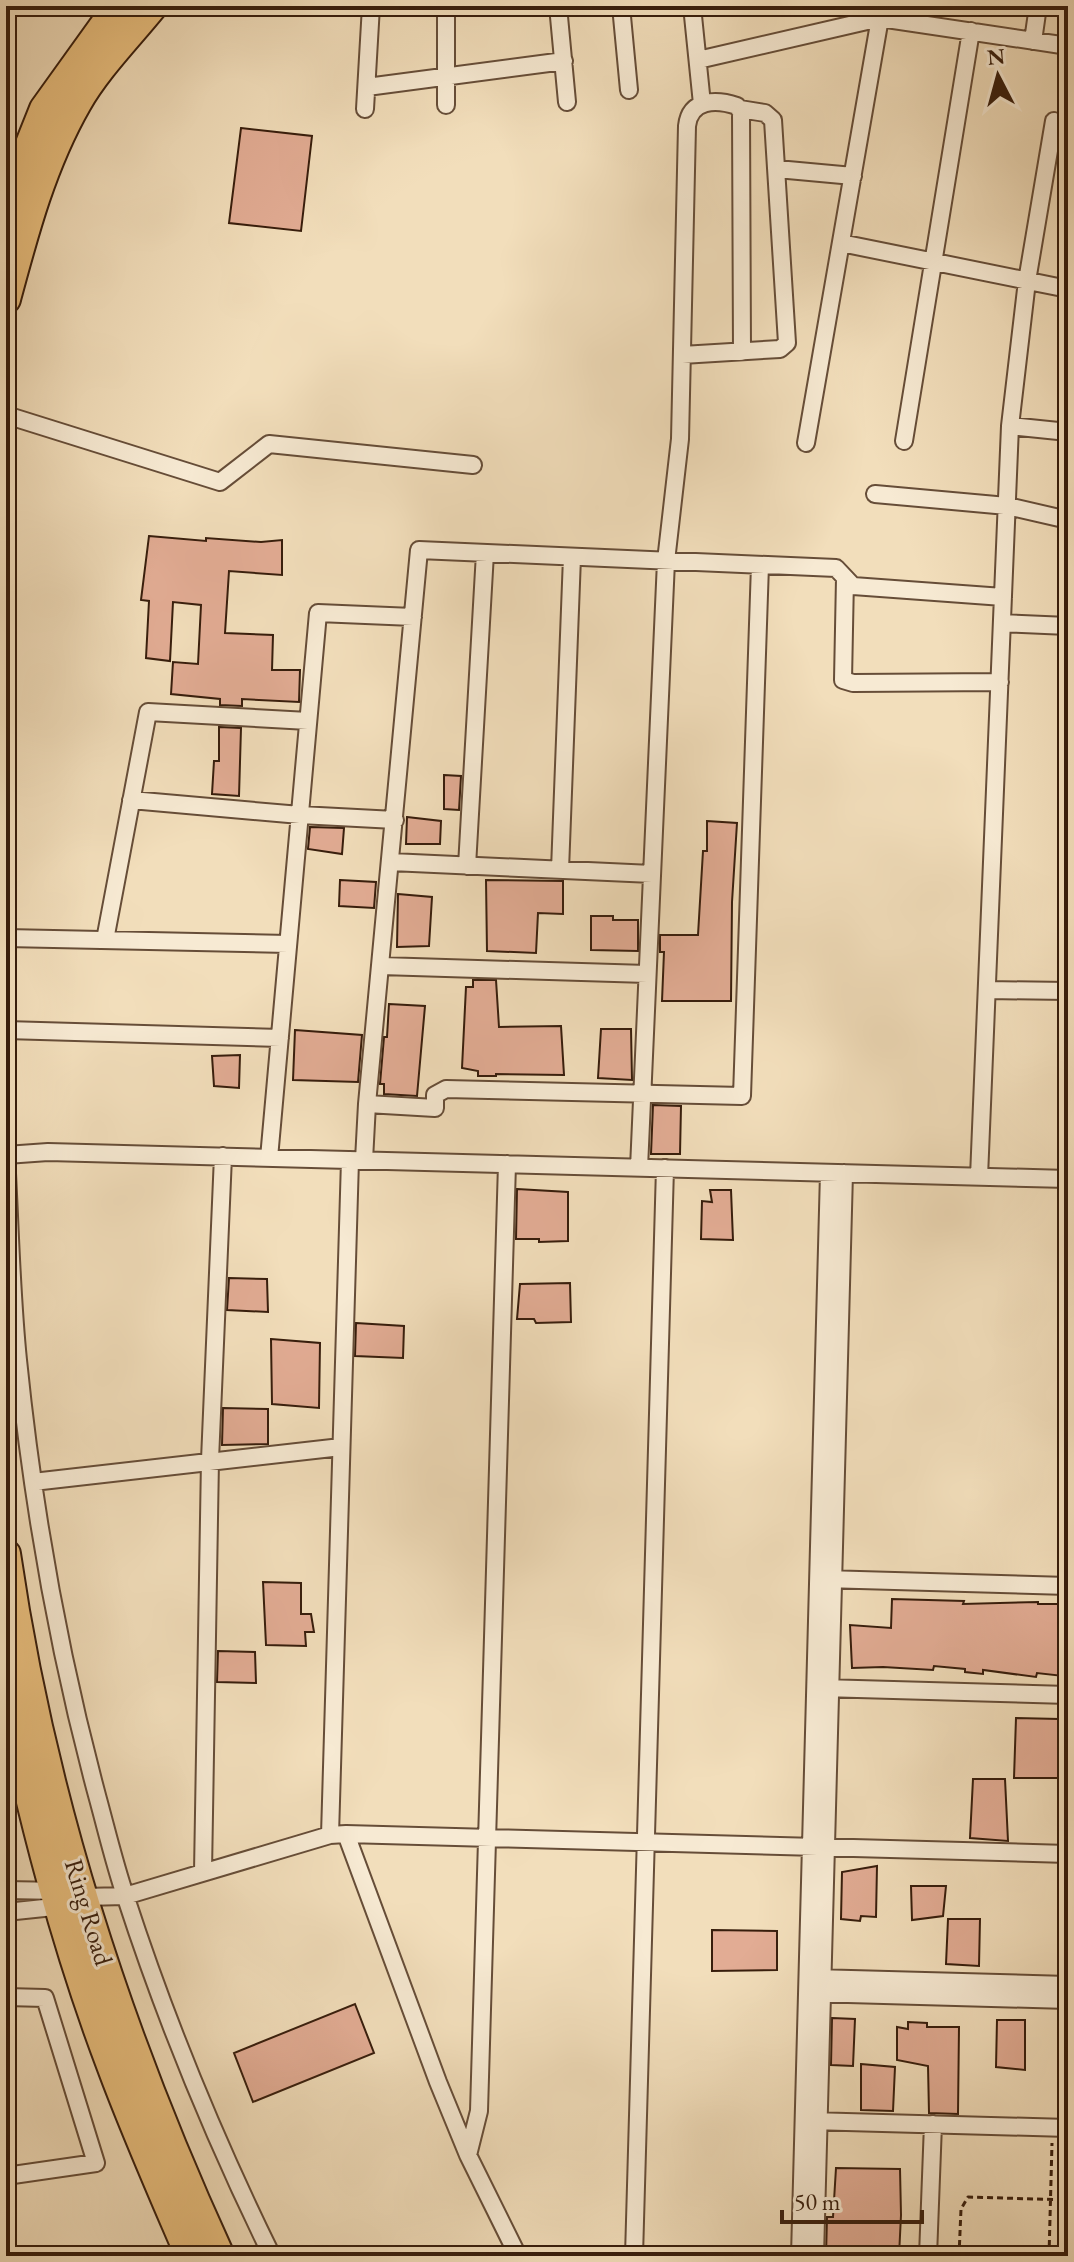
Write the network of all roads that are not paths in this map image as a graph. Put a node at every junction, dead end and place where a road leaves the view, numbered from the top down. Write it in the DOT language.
graph roads {
  1 [pos="118,6"];
  2 [pos="153,6"];
  3 [pos="371,6"];
  4 [pos="409,6"];
  5 [pos="468,6"];
  6 [pos="558,6"];
  7 [pos="621,6"];
  8 [pos="692,6"];
  9 [pos="1038,6"];
  10 [pos="446,7"];
  11 [pos="879,12"];
  12 [pos="971,31"];
  13 [pos="1033,41"];
  14 [pos="1068,46"];
  15 [pos="698,60"];
  16 [pos="564,61"];
  17 [pos="446,78"];
  18 [pos="367,87"];
  19 [pos="629,90"];
  20 [pos="567,102"];
  21 [pos="702,104"];
  22 [pos="446,105"];
  23 [pos="365,109"];
  24 [pos="740,109"];
  25 [pos="1054,121"];
  26 [pos="58,140"];
  27 [pos="777,169"];
  28 [pos="853,176"];
  29 [pos="8,189"];
  30 [pos="841,243"];
  31 [pos="933,261"];
  32 [pos="1027,281"];
  33 [pos="1068,289"];
  34 [pos="6,299"];
  35 [pos="742,352"];
  36 [pos="682,355"];
  37 [pos="6,415"];
  38 [pos="1010,426"];
  39 [pos="1068,432"];
  40 [pos="904,441"];
  41 [pos="806,443"];
  42 [pos="473,465"];
  43 [pos="875,494"];
  44 [pos="1007,506"];
  45 [pos="1068,520"];
  46 [pos="485,553"];
  47 [pos="572,557"];
  48 [pos="666,561"];
  49 [pos="760,565"];
  50 [pos="845,578"];
  51 [pos="1003,597"];
  52 [pos="413,617"];
  53 [pos="1002,623"];
  54 [pos="1068,626"];
  55 [pos="1000,682"];
  56 [pos="308,721"];
  57 [pos="131,800"];
  58 [pos="300,815"];
  59 [pos="395,820"];
  60 [pos="391,862"];
  61 [pos="467,866"];
  62 [pos="560,870"];
  63 [pos="652,874"];
  64 [pos="6,938"];
  65 [pos="105,940"];
  66 [pos="288,944"];
  67 [pos="381,966"];
  68 [pos="647,974"];
  69 [pos="987,990"];
  70 [pos="1068,991"];
  71 [pos="6,1030"];
  72 [pos="280,1038"];
  73 [pos="642,1094"];
  74 [pos="367,1104"];
  75 [pos="6,1155"];
  76 [pos="223,1156"];
  77 [pos="269,1158"];
  78 [pos="357,1160"];
  79 [pos="507,1164"];
  80 [pos="639,1168"];
  81 [pos="665,1168"];
  82 [pos="836,1173"];
  83 [pos="979,1177"];
  84 [pos="1068,1179"];
  85 [pos="341,1447"];
  86 [pos="210,1460"];
  87 [pos="33,1482"];
  88 [pos="6,1554"];
  89 [pos="826,1579"];
  90 [pos="1068,1586"];
  91 [pos="823,1688"];
  92 [pos="6,1692"];
  93 [pos="1068,1695"];
  94 [pos="338,1835"];
  95 [pos="487,1838"];
  96 [pos="646,1843"];
  97 [pos="818,1847"];
  98 [pos="1068,1854"];
  99 [pos="203,1872"];
  100 [pos="6,1890"];
  101 [pos="125,1896"];
  102 [pos="66,1898"];
  103 [pos="6,1912"];
  104 [pos="815,1985"];
  105 [pos="1068,1985"];
  106 [pos="6,1997"];
  107 [pos="1068,2000"];
  108 [pos="811,2121"];
  109 [pos="933,2124"];
  110 [pos="1060,2128"];
  111 [pos="468,2155"];
  112 [pos="6,2176"];
  113 [pos="190,2256"];
  114 [pos="220,2256"];
  115 [pos="272,2256"];
  116 [pos="518,2256"];
  117 [pos="634,2256"];
  118 [pos="800,2256"];
  119 [pos="815,2256"];
  120 [pos="928,2256"];
  1 -- 29 [label="highway"];
  2 -- 26 [label="highway"];
  3 -- 18 [label="street"];
  4 -- 10 [label="street"];
  5 -- 10 [label="street"];
  6 -- 16 [label="street"];
  7 -- 19 [label="street"];
  8 -- 15 [label="street"];
  9 -- 13 [label="street"];
  10 -- 17 [label="street"];
  11 -- 12 [label="street"];
  11 -- 15 [label="street"];
  11 -- 28 [label="street"];
  12 -- 13 [label="street"];
  12 -- 31 [label="street"];
  13 -- 14 [label="street"];
  15 -- 21 [label="street"];
  16 -- 17 [label="street"];
  16 -- 20 [label="street"];
  17 -- 18 [label="street"];
  17 -- 22 [label="street"];
  18 -- 23 [label="street"];
  21 -- 24 [label="street"];
  21 -- 36 [label="street"];
  24 -- 27 [label="street"];
  24 -- 35 [label="street"];
  25 -- 32 [label="street"];
  26 -- 29 [label="highway"];
  26 -- 34 [label="highway"];
  27 -- 28 [label="street"];
  27 -- 35 [label="street"];
  28 -- 30 [label="street"];
  30 -- 31 [label="street"];
  30 -- 41 [label="street"];
  31 -- 32 [label="street"];
  31 -- 40 [label="street"];
  32 -- 33 [label="street"];
  32 -- 38 [label="street"];
  35 -- 36 [label="street"];
  36 -- 48 [label="street"];
  37 -- 42 [label="street"];
  38 -- 39 [label="street"];
  38 -- 44 [label="street"];
  43 -- 44 [label="street"];
  44 -- 45 [label="street"];
  44 -- 51 [label="street"];
  46 -- 47 [label="street"];
  46 -- 52 [label="street"];
  46 -- 61 [label="street"];
  47 -- 48 [label="street"];
  47 -- 62 [label="street"];
  48 -- 49 [label="street"];
  48 -- 63 [label="street"];
  49 -- 50 [label="street"];
  49 -- 73 [label="street"];
  50 -- 51 [label="street"];
  50 -- 55 [label="street"];
  51 -- 53 [label="street"];
  52 -- 56 [label="street"];
  52 -- 59 [label="street"];
  53 -- 54 [label="street"];
  53 -- 55 [label="street"];
  55 -- 69 [label="street"];
  56 -- 57 [label="street"];
  56 -- 58 [label="street"];
  57 -- 58 [label="street"];
  57 -- 65 [label="street"];
  58 -- 59 [label="street"];
  58 -- 66 [label="street"];
  59 -- 60 [label="street"];
  60 -- 61 [label="street"];
  60 -- 67 [label="street"];
  61 -- 62 [label="street"];
  62 -- 63 [label="street"];
  63 -- 68 [label="street"];
  64 -- 65 [label="street"];
  65 -- 66 [label="street"];
  66 -- 72 [label="street"];
  67 -- 68 [label="street"];
  67 -- 74 [label="street"];
  68 -- 73 [label="street"];
  69 -- 70 [label="street"];
  69 -- 83 [label="street"];
  71 -- 72 [label="street"];
  72 -- 77 [label="street"];
  73 -- 74 [label="street"];
  73 -- 80 [label="street"];
  74 -- 78 [label="street"];
  75 -- 76 [label="street"];
  75 -- 87 [label="street"];
  76 -- 77 [label="street"];
  76 -- 86 [label="street"];
  77 -- 78 [label="street"];
  78 -- 79 [label="street"];
  78 -- 85 [label="street"];
  79 -- 80 [label="street"];
  79 -- 95 [label="street"];
  80 -- 81 [label="street"];
  81 -- 82 [label="street"];
  81 -- 96 [label="street"];
  82 -- 83 [label="street"];
  82 -- 89 [label="street"];
  83 -- 84 [label="street"];
  85 -- 86 [label="street"];
  85 -- 94 [label="street"];
  86 -- 87 [label="street"];
  86 -- 99 [label="street"];
  87 -- 101 [label="street"];
  88 -- 102 [label="highway, Ring Road"];
  89 -- 90 [label="street"];
  89 -- 91 [label="street"];
  91 -- 93 [label="street"];
  91 -- 97 [label="street"];
  92 -- 102 [label="highway, Ring Road"];
  94 -- 95 [label="street"];
  94 -- 99 [label="street"];
  94 -- 111 [label="street"];
  95 -- 96 [label="street"];
  95 -- 111 [label="street"];
  96 -- 97 [label="street"];
  96 -- 117 [label="street"];
  97 -- 98 [label="street"];
  97 -- 104 [label="street"];
  99 -- 101 [label="street"];
  100 -- 102 [label="street"];
  101 -- 102 [label="street"];
  101 -- 115 [label="street"];
  102 -- 103 [label="street"];
  102 -- 113 [label="highway, Ring Road"];
  102 -- 114 [label="highway, Ring Road"];
  104 -- 105 [label="street"];
  104 -- 107 [label="street"];
  104 -- 108 [label="street"];
  106 -- 112 [label="street"];
  108 -- 109 [label="street"];
  108 -- 118 [label="street"];
  108 -- 119 [label="street"];
  109 -- 110 [label="street"];
  109 -- 120 [label="street"];
  111 -- 116 [label="street"];
}
